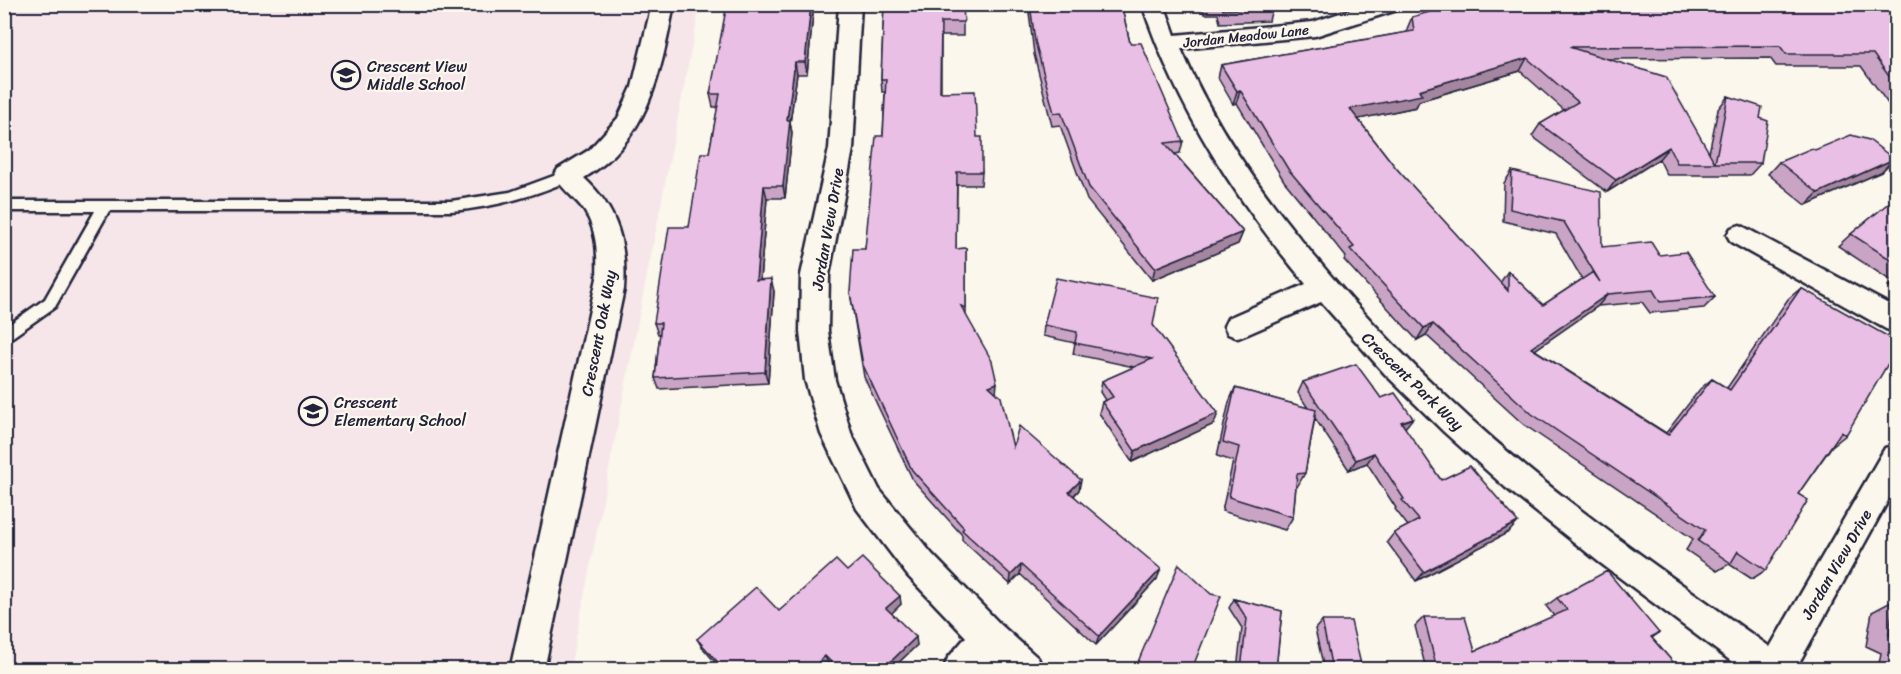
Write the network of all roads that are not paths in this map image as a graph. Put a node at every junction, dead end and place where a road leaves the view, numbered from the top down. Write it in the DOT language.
graph roads {
  1 [pos="663,4"];
  2 [pos="850,4"];
  3 [pos="1153,4"];
  4 [pos="1392,4"];
  5 [pos="1167,43"];
  6 [pos="567,176"];
  7 [pos="4,206"];
  8 [pos="104,207"];
  9 [pos="1740,235"];
  10 [pos="1323,289"];
  11 [pos="1896,321"];
  12 [pos="1238,326"];
  13 [pos="4,338"];
  14 [pos="1896,458"];
  15 [pos="989,638"];
  16 [pos="527,669"];
  17 [pos="960,669"];
  18 [pos="1026,669"];
  19 [pos="1774,669"];
  1 -- 6 [label="street"];
  2 -- 15 [label="street, Jordan View Drive"];
  3 -- 5 [label="street, Crescent Park Way"];
  4 -- 5 [label="street, Jordan Meadow Lane"];
  5 -- 10 [label="street, Crescent Park Way"];
  6 -- 8 [label="lane"];
  6 -- 16 [label="street, Crescent Oak Way"];
  7 -- 8 [label="lane"];
  8 -- 13 [label="lane"];
  9 -- 11 [label="street"];
  10 -- 12 [label="street"];
  10 -- 19 [label="street, Crescent Park Way"];
  14 -- 19 [label="street, Jordan View Drive"];
  15 -- 17 [label="street"];
  15 -- 18 [label="street, Jordan View Drive"];
}
